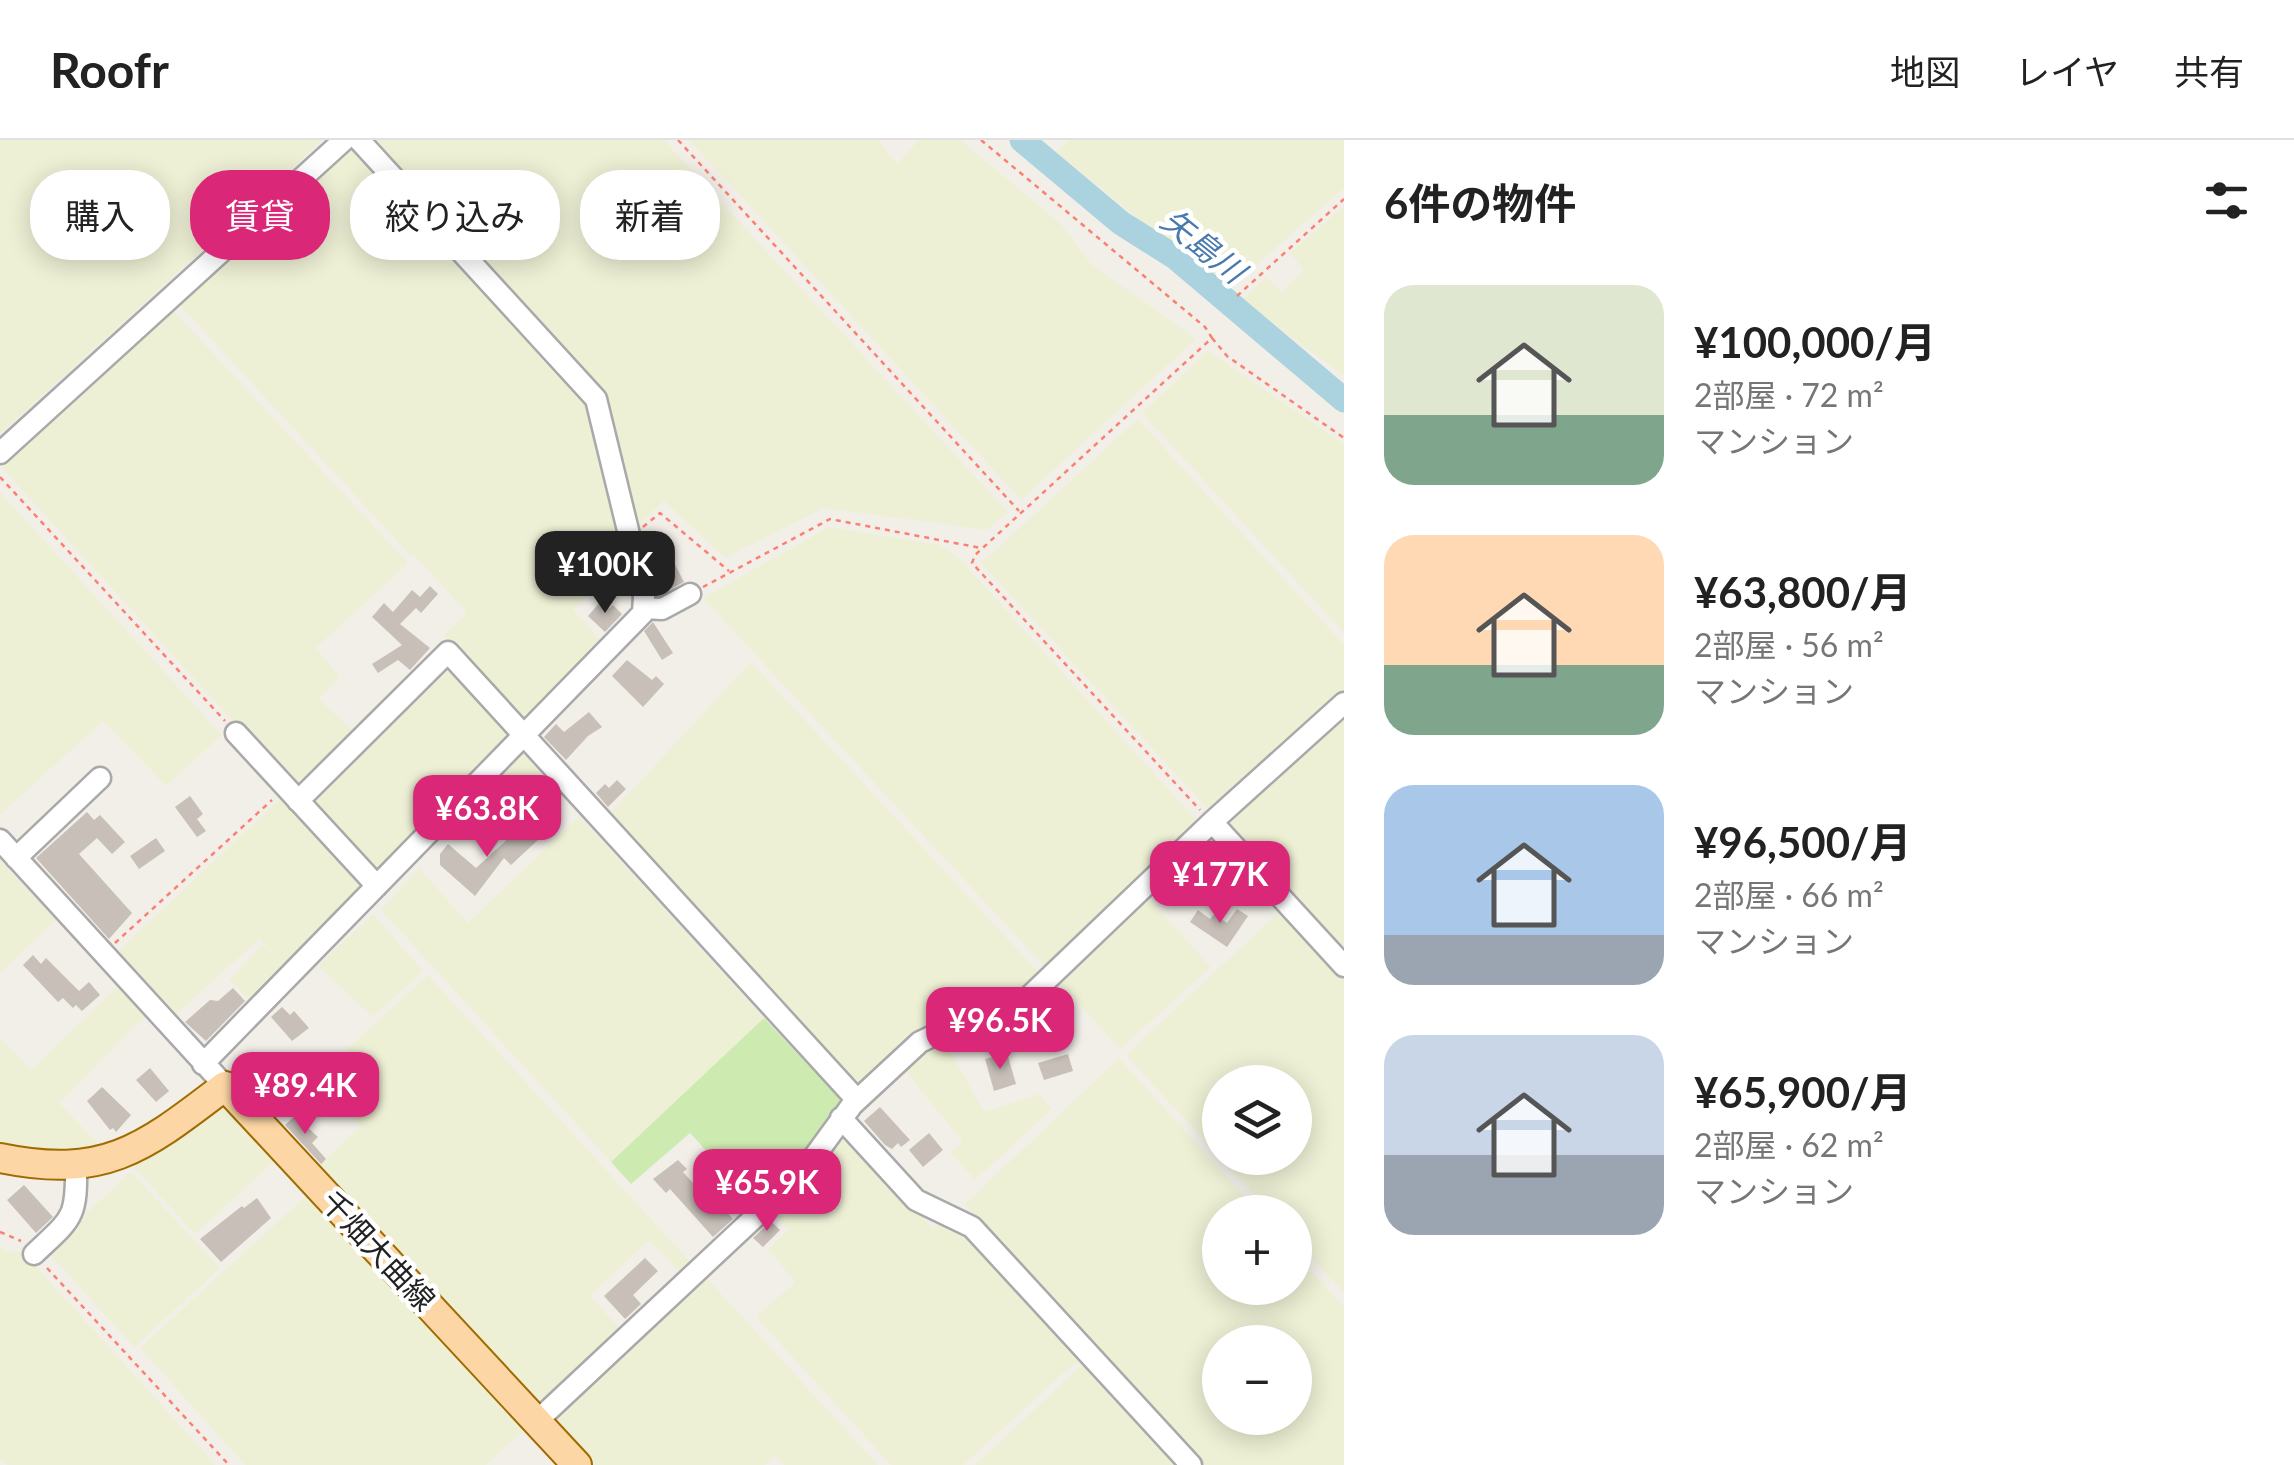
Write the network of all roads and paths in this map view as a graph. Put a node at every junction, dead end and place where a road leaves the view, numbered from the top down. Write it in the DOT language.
graph roads {
  1 [pos="344,140"];
  2 [pos="359,140"];
  3 [pos="678,140"];
  4 [pos="981,140"];
  5 [pos="1344,199"];
  6 [pos="1237,296"];
  7 [pos="1212,338"];
  8 [pos="1344,438"];
  9 [pos="0,454"];
  10 [pos="0,476"];
  11 [pos="1021,513"];
  12 [pos="630,536"];
  13 [pos="982,549"];
  14 [pos="730,573"];
  15 [pos="690,594"];
  16 [pos="644,608"];
  17 [pos="1344,703"];
  18 [pos="236,734"];
  19 [pos="524,736"];
  20 [pos="100,778"];
  21 [pos="292,794"];
  22 [pos="1212,822"];
  23 [pos="0,840"];
  24 [pos="16,858"];
  25 [pos="376,886"];
  26 [pos="103,954"];
  27 [pos="1344,966"];
  28 [pos="203,1064"];
  29 [pos="225,1086"];
  30 [pos="857,1100"];
  31 [pos="842,1118"];
  32 [pos="0,1158"];
  33 [pos="76,1164"];
  34 [pos="0,1232"];
  35 [pos="34,1254"];
  36 [pos="537,1421"];
  37 [pos="229,1465"];
  38 [pos="577,1465"];
  39 [pos="1191,1465"];
  1 -- 9 [label="street"];
  2 -- 12 [label="street"];
  3 -- 11 [label="path"];
  4 -- 7 [label="path"];
  5 -- 6 [label="path"];
  7 -- 8 [label="path"];
  7 -- 11 [label="path"];
  10 -- 18 [label="path"];
  11 -- 13 [label="path"];
  12 -- 14 [label="path"];
  12 -- 16 [label="street"];
  13 -- 14 [label="path"];
  13 -- 22 [label="path"];
  14 -- 15 [label="path"];
  15 -- 16 [label="street"];
  16 -- 19 [label="street"];
  17 -- 22 [label="street"];
  18 -- 21 [label="street"];
  19 -- 21 [label="street"];
  19 -- 25 [label="street"];
  19 -- 30 [label="street"];
  20 -- 24 [label="street"];
  21 -- 25 [label="street"];
  21 -- 26 [label="path"];
  22 -- 27 [label="street"];
  22 -- 30 [label="street"];
  23 -- 24 [label="street"];
  24 -- 26 [label="street"];
  25 -- 28 [label="street"];
  26 -- 28 [label="street"];
  28 -- 29 [label="street"];
  29 -- 33 [label="main road"];
  29 -- 36 [label="main road, 千畑大曲線"];
  30 -- 31 [label="street"];
  31 -- 36 [label="street"];
  31 -- 39 [label="street"];
  32 -- 33 [label="main road"];
  33 -- 35 [label="street"];
  34 -- 35 [label="path"];
  35 -- 37 [label="path"];
  36 -- 38 [label="main road, 千畑大曲線"];
}
